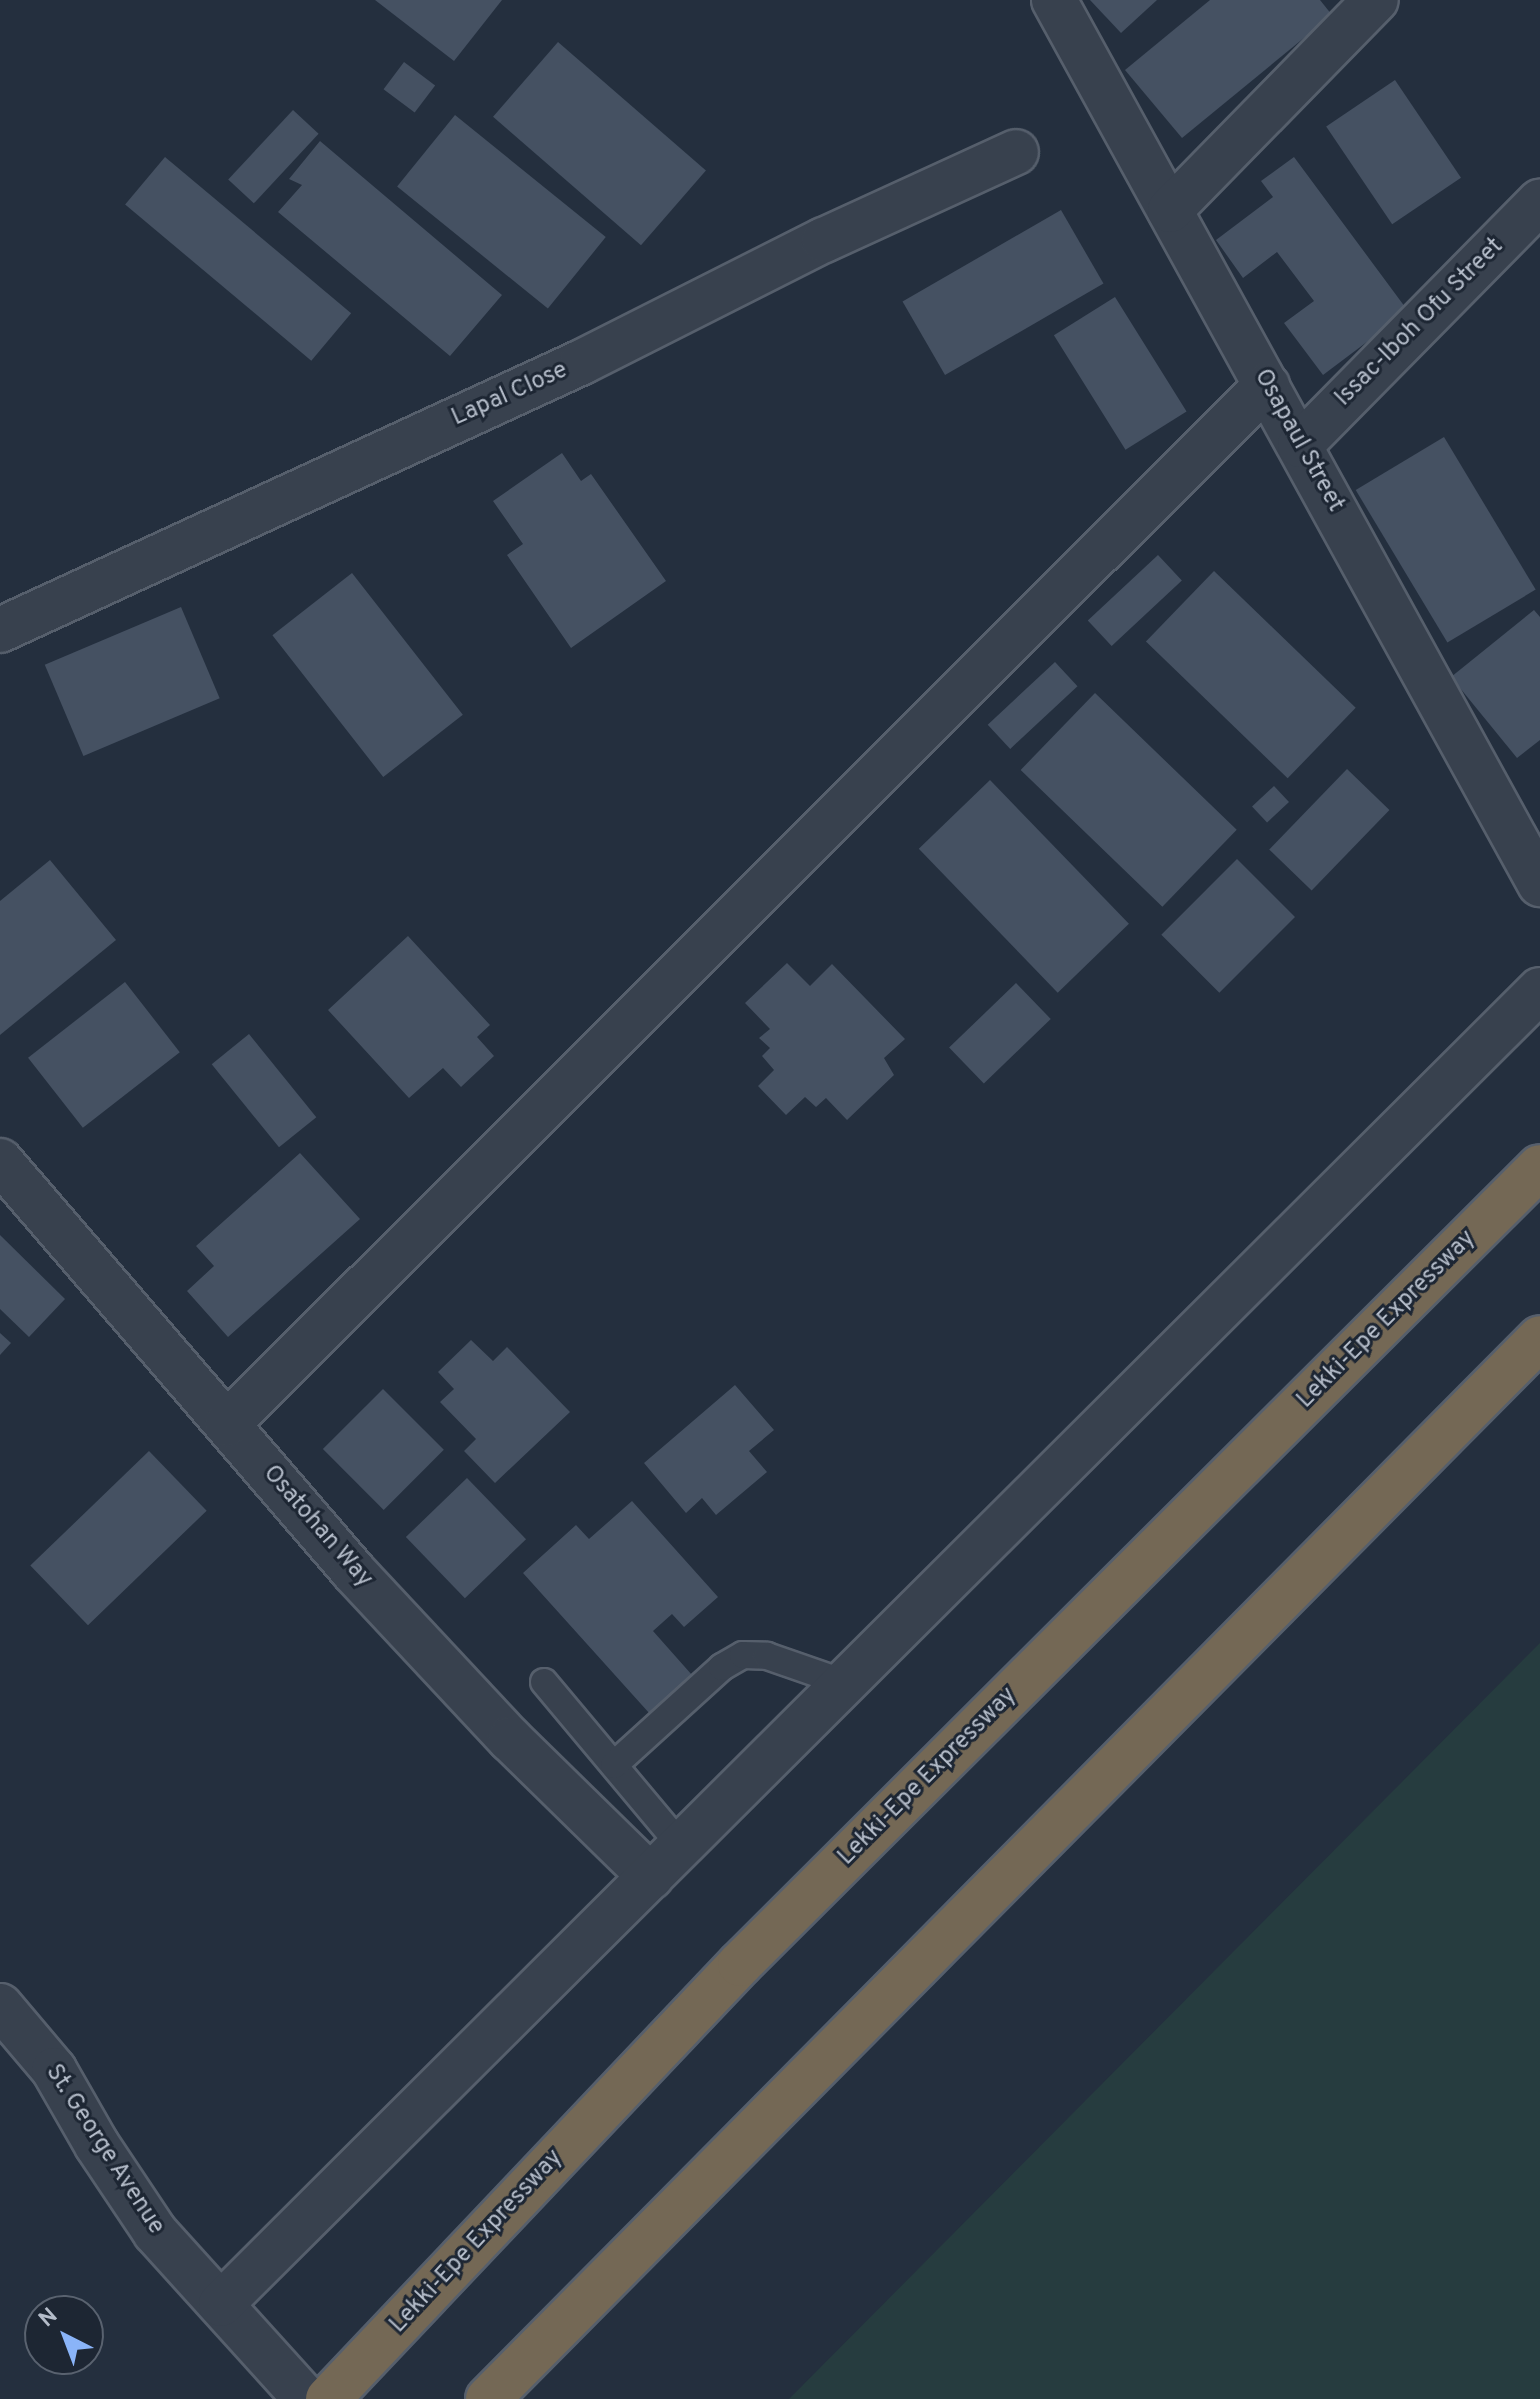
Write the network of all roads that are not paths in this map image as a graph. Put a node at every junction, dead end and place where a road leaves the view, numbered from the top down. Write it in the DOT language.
graph roads {
  1 [pos="1054,0"];
  2 [pos="1376,0"];
  3 [pos="1016,152"];
  4 [pos="1540,202"];
  5 [pos="1170,210"];
  6 [pos="1267,385"];
  7 [pos="1300,445"];
  8 [pos="0,630"];
  9 [pos="1540,884"];
  10 [pos="1540,990"];
  11 [pos="0,1161"];
  12 [pos="1540,1167"];
  13 [pos="1540,1338"];
  14 [pos="227,1424"];
  15 [pos="544,1682"];
  16 [pos="845,1683"];
  17 [pos="614,1765"];
  18 [pos="681,1846"];
  19 [pos="651,1877"];
  20 [pos="0,2006"];
  21 [pos="221,2304"];
  22 [pos="306,2399"];
  23 [pos="328,2399"];
  24 [pos="488,2399"];
  1 -- 5 [label="street, Osapaul Street"];
  2 -- 5 [label="street"];
  3 -- 8 [label="street, Lapal Close"];
  4 -- 7 [label="street, Issac-Iboh Ofu Street"];
  5 -- 6 [label="street, Osapaul Street"];
  6 -- 7 [label="street, Osapaul Street"];
  6 -- 14 [label="street"];
  7 -- 9 [label="street, Osapaul Street"];
  10 -- 16 [label="street"];
  11 -- 14 [label="street, Osatohan Way"];
  12 -- 23 [label="highway, Lekki-Epe Expressway"];
  13 -- 24 [label="highway"];
  14 -- 19 [label="street, Osatohan Way"];
  15 -- 17 [label="lane"];
  16 -- 17 [label="lane"];
  16 -- 18 [label="street"];
  17 -- 18 [label="lane"];
  18 -- 19 [label="street"];
  19 -- 21 [label="street"];
  20 -- 21 [label="street, St. George Avenue"];
  21 -- 22 [label="street, St. George Avenue"];
}
